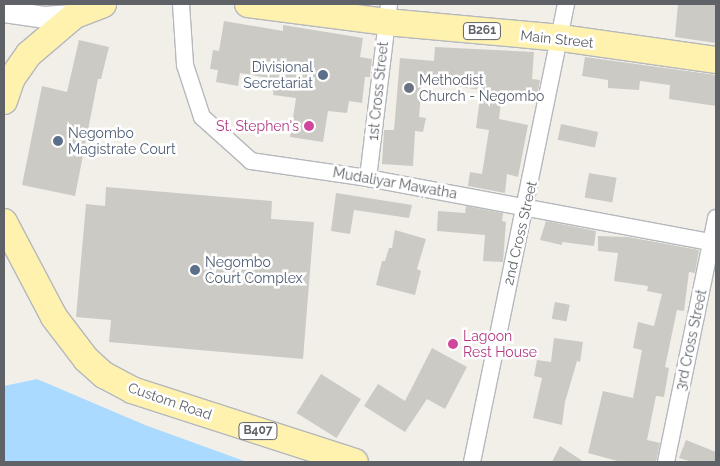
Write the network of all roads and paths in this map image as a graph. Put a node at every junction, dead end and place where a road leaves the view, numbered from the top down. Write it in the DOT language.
graph roads {
  1 [pos="103,4"];
  2 [pos="181,4"];
  3 [pos="248,4"];
  4 [pos="566,4"];
  5 [pos="4,11"];
  6 [pos="387,13"];
  7 [pos="75,15"];
  8 [pos="560,38"];
  9 [pos="716,60"];
  10 [pos="4,100"];
  11 [pos="368,178"];
  12 [pos="527,206"];
  13 [pos="716,218"];
  14 [pos="4,222"];
  15 [pos="714,242"];
  16 [pos="355,462"];
  17 [pos="472,462"];
  18 [pos="666,462"];
  1 -- 7 [label="main road"];
  2 -- 11 [label="street, Mudaliyar Mawatha"];
  3 -- 6 [label="main road, Main Street / B261"];
  4 -- 8 [label="street, 2nd Cross Street"];
  5 -- 7 [label="street"];
  6 -- 8 [label="main road, Main Street / B261"];
  6 -- 11 [label="street, 1st Cross Street"];
  7 -- 10 [label="main road"];
  8 -- 9 [label="main road, Main Street / B261"];
  8 -- 12 [label="street, 2nd Cross Street"];
  11 -- 12 [label="street, Mudaliyar Mawatha"];
  12 -- 15 [label="street, Mudaliyar Mawatha"];
  12 -- 17 [label="street, 2nd Cross Street"];
  13 -- 15 [label="street, 3rd Cross Street"];
  14 -- 16 [label="main road, Custom Road / B407"];
  15 -- 18 [label="street, 3rd Cross Street"];
}
